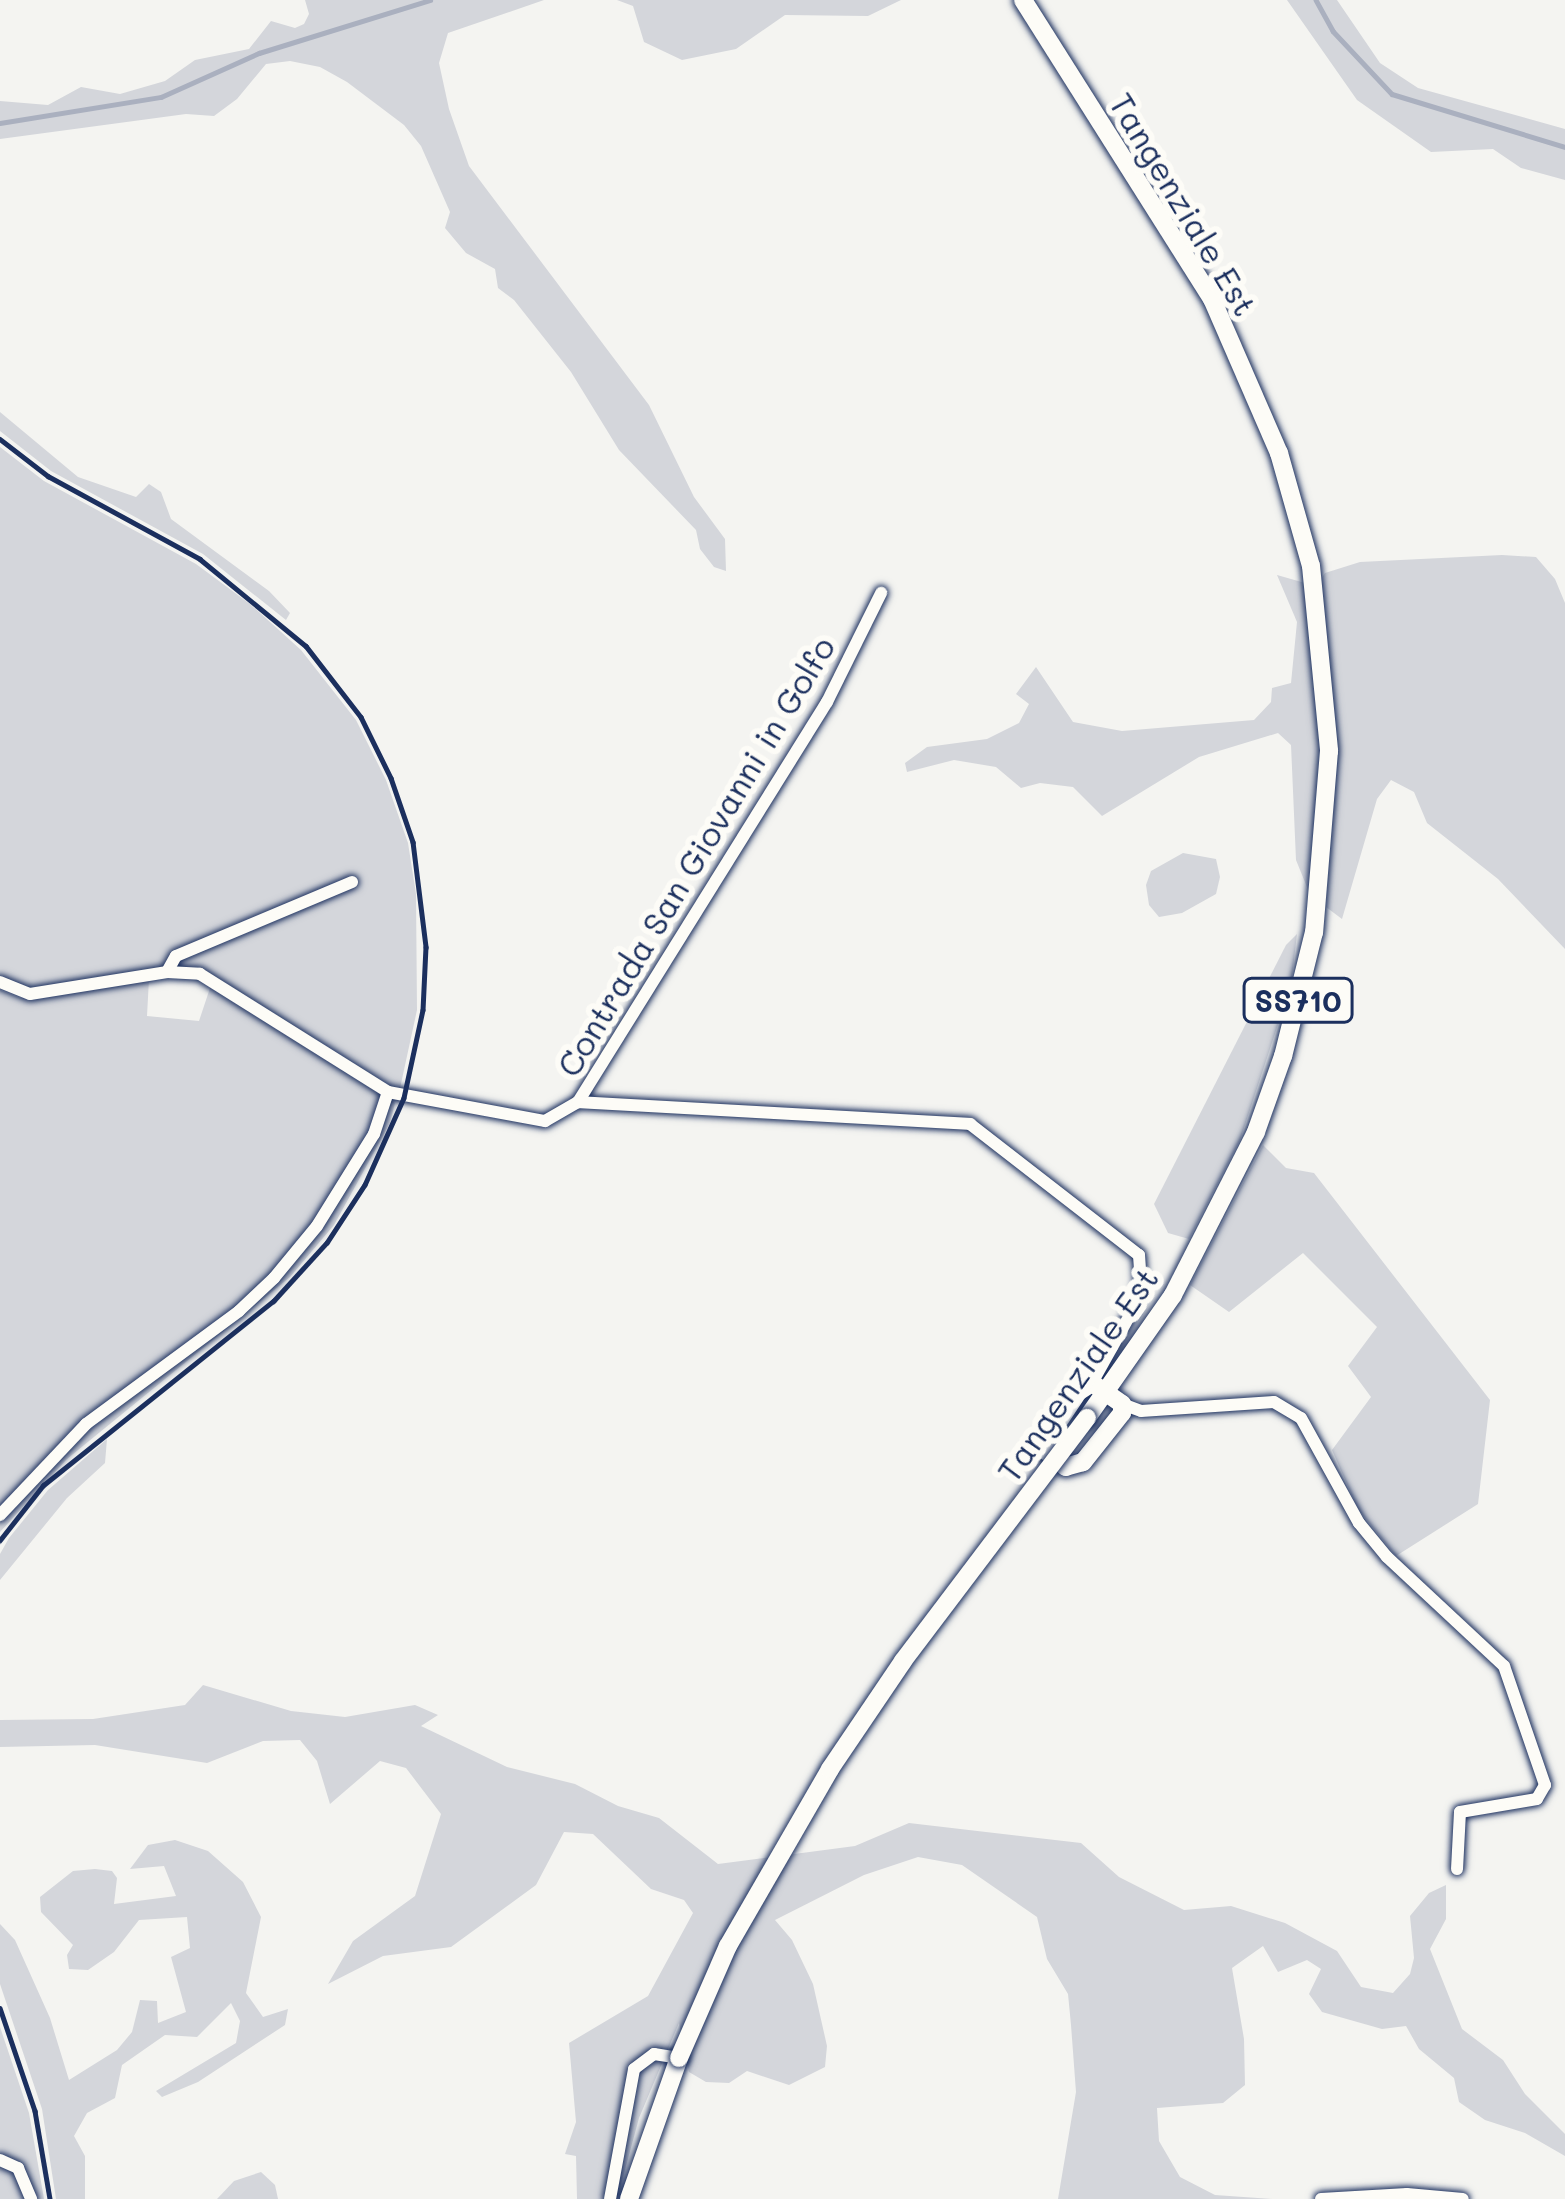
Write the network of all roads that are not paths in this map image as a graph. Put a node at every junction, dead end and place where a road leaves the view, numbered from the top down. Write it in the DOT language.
graph roads {
  1 [pos="1023,0"];
  2 [pos="881,593"];
  3 [pos="352,881"];
  4 [pos="167,972"];
  5 [pos="0,982"];
  6 [pos="388,1092"];
  7 [pos="578,1102"];
  8 [pos="1107,1392"];
  9 [pos="0,1515"];
  10 [pos="1457,1869"];
  11 [pos="679,2058"];
  12 [pos="0,2161"];
  13 [pos="31,2199"];
  14 [pos="610,2199"];
  15 [pos="629,2199"];
  16 [pos="1321,2199"];
  17 [pos="1463,2199"];
  1 -- 8 [label="main road, Tangenziale Est / SS710"];
  2 -- 7 [label="street, Contrada San Giovanni in Golfo"];
  3 -- 4 [label="street"];
  4 -- 5 [label="street, Contrada San Giovanni in Golfo"];
  4 -- 6 [label="street, Contrada San Giovanni in Golfo"];
  6 -- 7 [label="street, Contrada San Giovanni in Golfo"];
  6 -- 9 [label="street"];
  7 -- 8 [label="street"];
  8 -- 10 [label="street"];
  8 -- 11 [label="main road, Tangenziale Est / SS710, bridge"];
  11 -- 14 [label="street"];
  11 -- 15 [label="main road, Tangenziale Est / SS710"];
  12 -- 13 [label="street"];
  16 -- 17 [label="street"];
}
